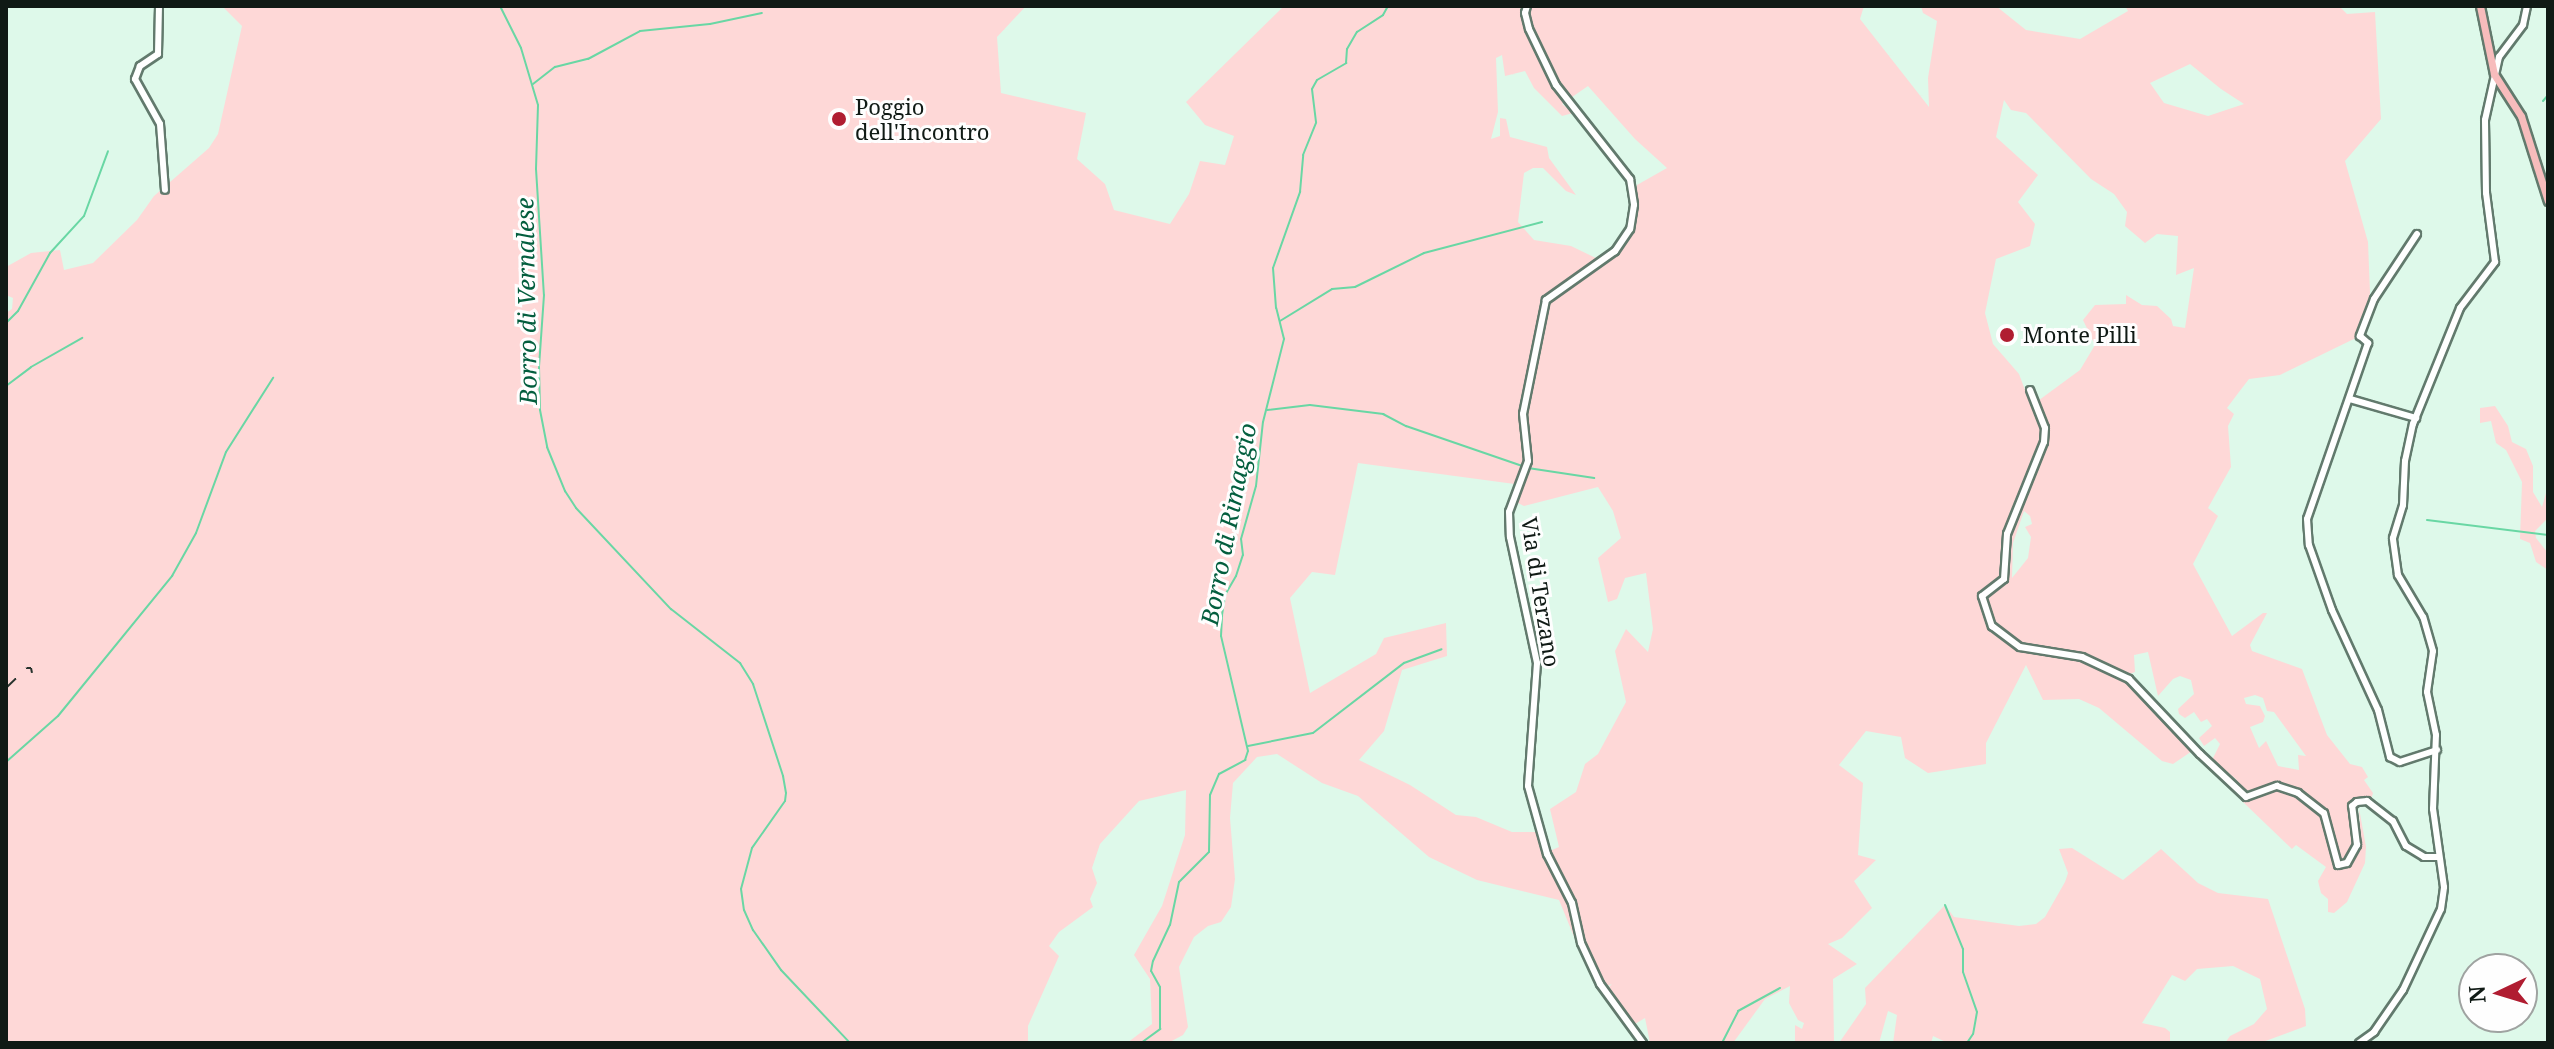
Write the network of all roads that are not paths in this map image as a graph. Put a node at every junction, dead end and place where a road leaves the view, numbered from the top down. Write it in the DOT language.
graph roads {
  1 [pos="159,6"];
  2 [pos="1527,6"];
  3 [pos="2480,6"];
  4 [pos="2527,6"];
  5 [pos="2494,74"];
  6 [pos="165,190"];
  7 [pos="2548,201"];
  8 [pos="2417,234"];
  9 [pos="2030,390"];
  10 [pos="2350,399"];
  11 [pos="2416,418"];
  12 [pos="2437,750"];
  13 [pos="2439,857"];
  14 [pos="1643,1043"];
  15 [pos="2359,1043"];
  1 -- 6 [label="street"];
  2 -- 14 [label="street, Via di Terzano"];
  3 -- 5 [label="main road"];
  4 -- 5 [label="street"];
  5 -- 7 [label="main road"];
  5 -- 11 [label="street"];
  8 -- 10 [label="street"];
  9 -- 13 [label="street"];
  10 -- 11 [label="street"];
  10 -- 12 [label="street"];
  11 -- 12 [label="street"];
  12 -- 13 [label="street"];
  13 -- 15 [label="street"];
}
